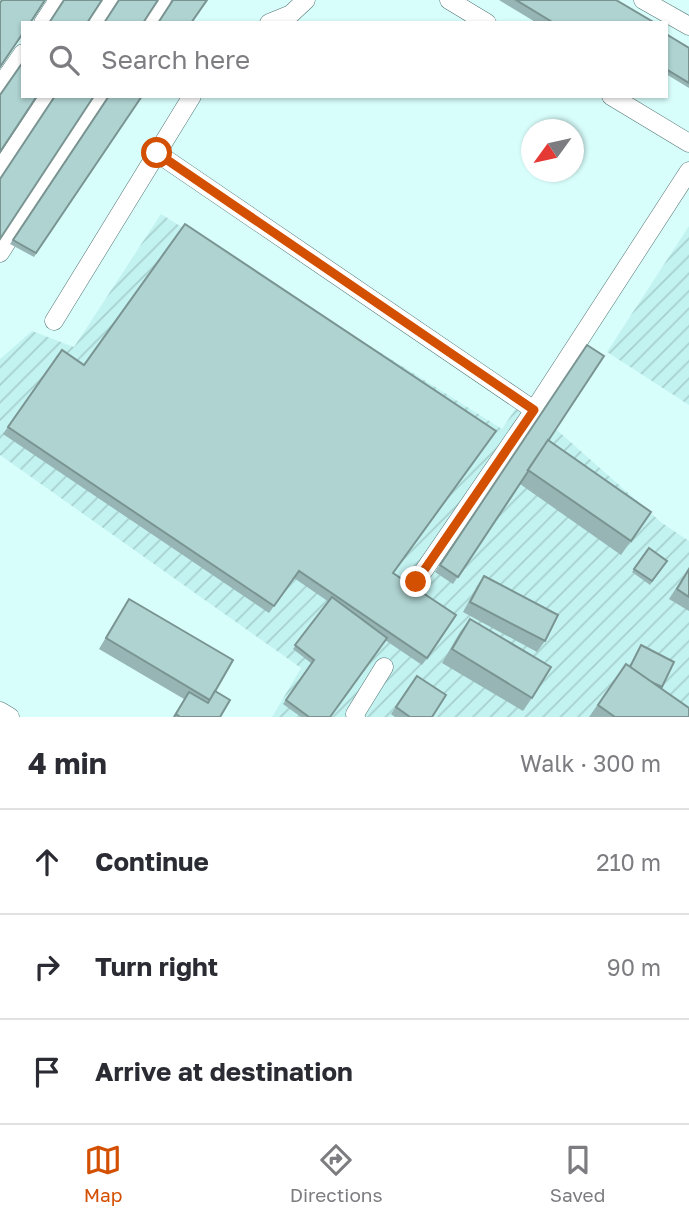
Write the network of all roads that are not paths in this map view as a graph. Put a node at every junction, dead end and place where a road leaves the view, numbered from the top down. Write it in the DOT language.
graph roads {
  1 [pos="58,0"];
  2 [pos="113,0"];
  3 [pos="162,0"];
  4 [pos="306,0"];
  5 [pos="449,0"];
  6 [pos="643,0"];
  7 [pos="44,21"];
  8 [pos="99,21"];
  9 [pos="149,21"];
  10 [pos="273,21"];
  11 [pos="484,21"];
  12 [pos="689,26"];
  13 [pos="21,55"];
  14 [pos="0,86"];
  15 [pos="48,98"];
  16 [pos="99,98"];
  17 [pos="191,98"];
  18 [pos="614,98"];
  19 [pos="689,143"];
  20 [pos="157,153"];
  21 [pos="0,170"];
  22 [pos="689,170"];
  23 [pos="0,253"];
  24 [pos="54,321"];
  25 [pos="534,410"];
  26 [pos="416,582"];
  27 [pos="384,667"];
  28 [pos="0,711"];
  29 [pos="10,717"];
  30 [pos="356,717"];
  1 -- 7 [label="street"];
  2 -- 8 [label="street"];
  3 -- 9 [label="street"];
  4 -- 10 [label="street"];
  5 -- 11 [label="street"];
  6 -- 12 [label="street"];
  13 -- 14 [label="street"];
  15 -- 21 [label="street"];
  16 -- 23 [label="street"];
  17 -- 20 [label="street"];
  18 -- 19 [label="street"];
  20 -- 24 [label="street"];
  20 -- 25 [label="street"];
  22 -- 25 [label="street"];
  25 -- 26 [label="street"];
  27 -- 30 [label="street"];
  28 -- 29 [label="street"];
}
